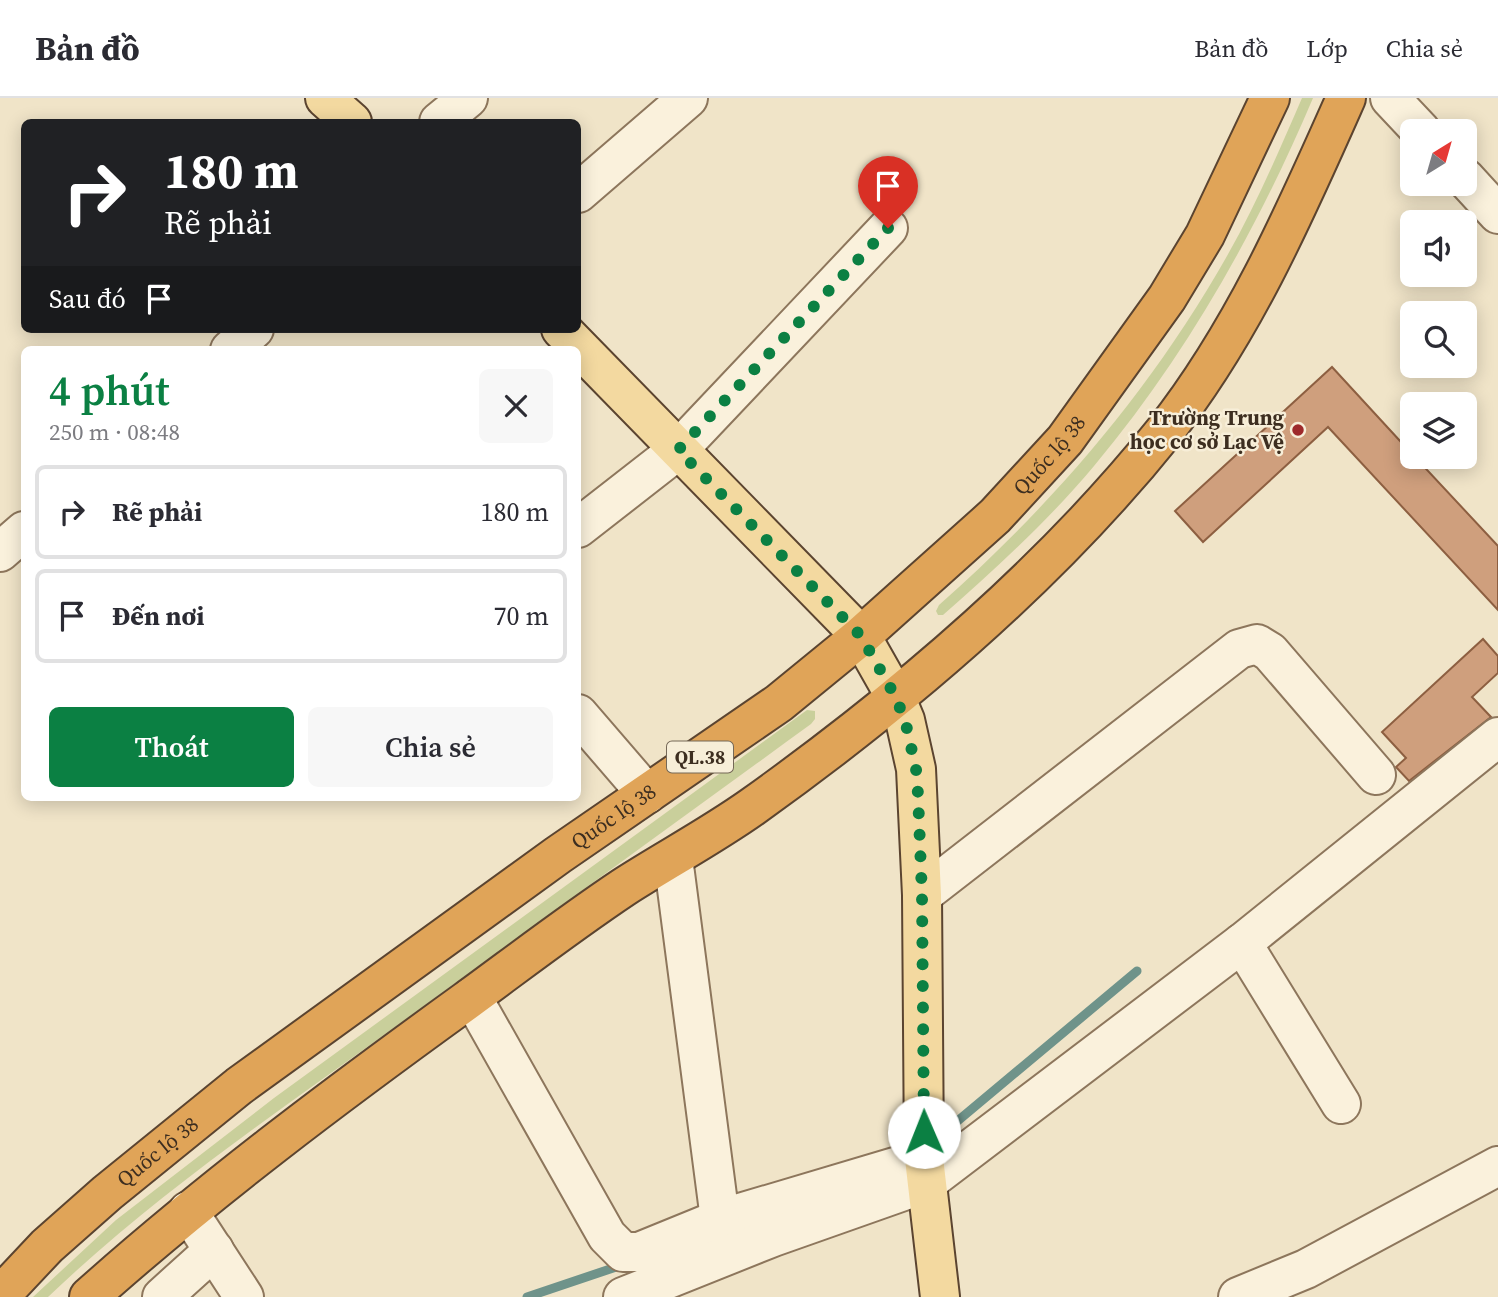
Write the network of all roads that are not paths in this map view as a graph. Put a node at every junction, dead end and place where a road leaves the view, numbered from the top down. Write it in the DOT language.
graph roads {
  1 [pos="325,98"];
  2 [pos="468,98"];
  3 [pos="688,98"];
  4 [pos="1270,98"];
  5 [pos="1346,98"];
  6 [pos="1390,98"];
  7 [pos="349,119"];
  8 [pos="443,119"];
  9 [pos="1410,119"];
  10 [pos="581,190"];
  11 [pos="1477,191"];
  12 [pos="1498,214"];
  13 [pos="888,228"];
  14 [pos="249,333"];
  15 [pos="565,333"];
  16 [pos="235,346"];
  17 [pos="577,346"];
  18 [pos="581,350"];
  19 [pos="678,450"];
  20 [pos="581,526"];
  21 [pos="21,534"];
  22 [pos="0,552"];
  23 [pos="861,636"];
  24 [pos="895,696"];
  25 [pos="581,717"];
  26 [pos="1498,737"];
  27 [pos="1376,775"];
  28 [pos="647,794"];
  29 [pos="673,858"];
  30 [pos="922,895"];
  31 [pos="1242,943"];
  32 [pos="472,997"];
  33 [pos="1341,1104"];
  34 [pos="1498,1166"];
  35 [pos="925,1170"];
  36 [pos="188,1212"];
  37 [pos="720,1219"];
  38 [pos="214,1250"];
  39 [pos="632,1295"];
  40 [pos="0,1296"];
  41 [pos="89,1297"];
  42 [pos="162,1297"];
  43 [pos="244,1297"];
  44 [pos="940,1297"];
  45 [pos="1238,1297"];
  1 -- 7 [label="main road"];
  2 -- 8 [label="street"];
  3 -- 10 [label="street"];
  4 -- 23 [label="highway, Quốc lộ 38 / QL.38"];
  5 -- 24 [label="highway"];
  6 -- 9 [label="street"];
  11 -- 12 [label="street"];
  13 -- 19 [label="street"];
  14 -- 16 [label="street"];
  15 -- 17 [label="main road"];
  18 -- 19 [label="main road"];
  19 -- 20 [label="street"];
  19 -- 23 [label="main road"];
  21 -- 22 [label="street"];
  23 -- 24 [label="main road"];
  23 -- 28 [label="highway, Quốc lộ 38 / QL.38"];
  24 -- 29 [label="highway"];
  24 -- 30 [label="main road"];
  25 -- 28 [label="street"];
  26 -- 31 [label="street"];
  27 -- 30 [label="street"];
  28 -- 40 [label="highway, Quốc lộ 38 / QL.38"];
  29 -- 32 [label="highway"];
  29 -- 37 [label="street"];
  30 -- 35 [label="main road"];
  31 -- 33 [label="street"];
  31 -- 35 [label="street"];
  32 -- 36 [label="highway"];
  32 -- 37 [label="street"];
  34 -- 45 [label="street"];
  35 -- 37 [label="street"];
  35 -- 39 [label="street"];
  35 -- 44 [label="main road"];
  36 -- 38 [label="street"];
  36 -- 41 [label="highway"];
  38 -- 42 [label="street"];
  38 -- 43 [label="street"];
}
